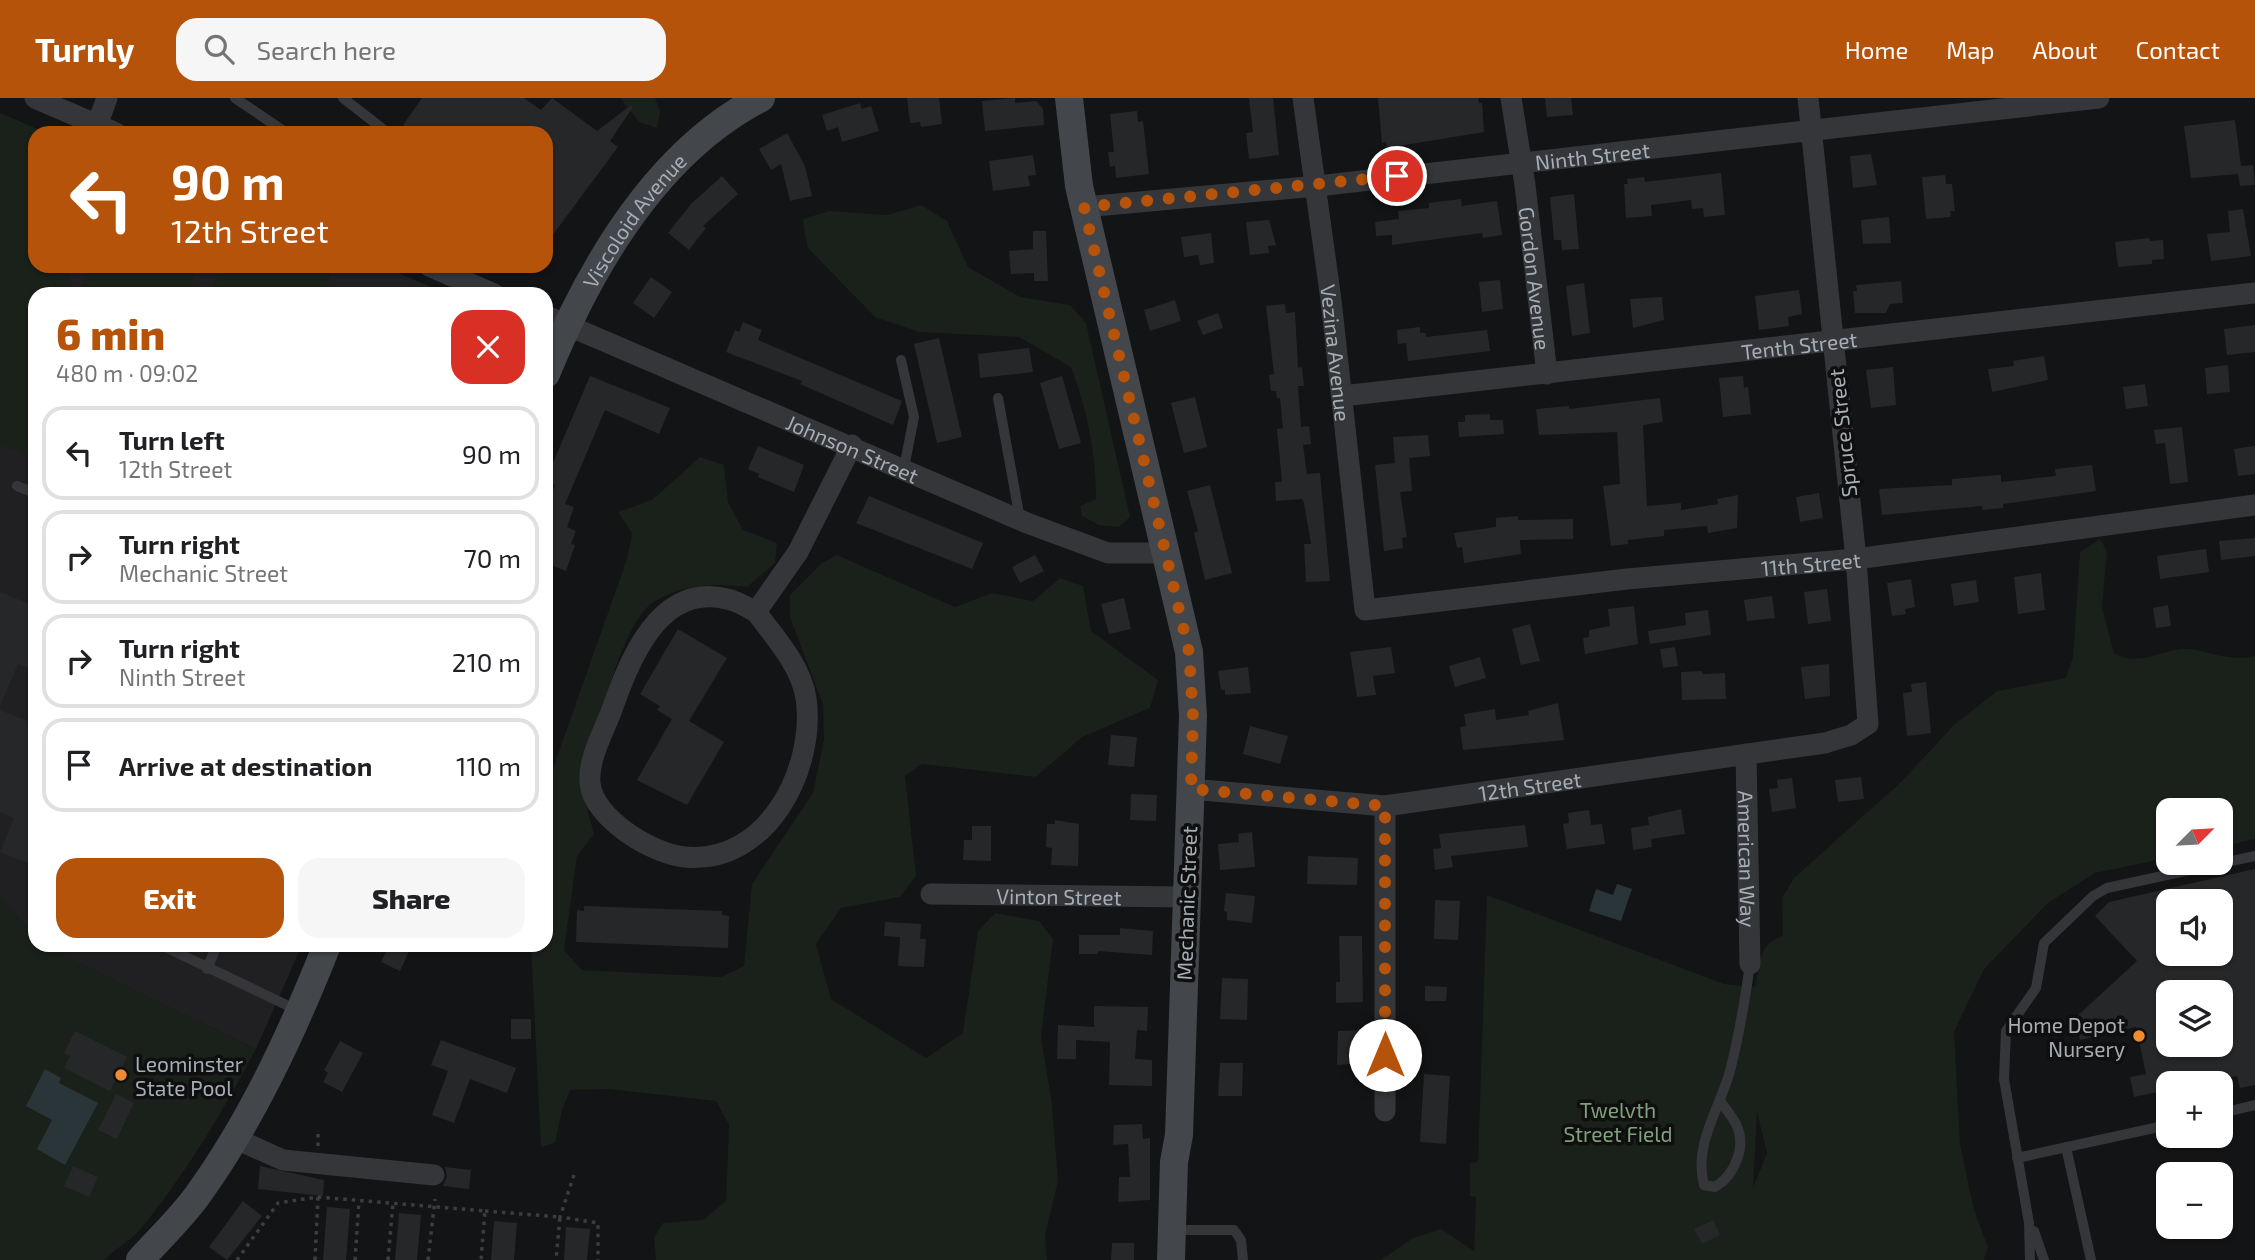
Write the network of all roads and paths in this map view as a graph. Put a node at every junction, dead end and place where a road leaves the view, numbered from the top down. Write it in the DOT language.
graph roads {
  1 [pos="35,98"];
  2 [pos="107,98"];
  3 [pos="235,98"];
  4 [pos="343,98"];
  5 [pos="761,98"];
  6 [pos="1069,98"];
  7 [pos="1303,98"];
  8 [pos="1511,98"];
  9 [pos="1808,98"];
  10 [pos="2099,98"];
  11 [pos="94,126"];
  12 [pos="103,126"];
  13 [pos="276,126"];
  14 [pos="379,126"];
  15 [pos="1812,128"];
  16 [pos="1521,162"];
  17 [pos="1317,186"];
  18 [pos="1084,207"];
  19 [pos="445,273"];
  20 [pos="478,287"];
  21 [pos="2255,293"];
  22 [pos="556,320"];
  23 [pos="1831,342"];
  24 [pos="901,360"];
  25 [pos="1547,374"];
  26 [pos="1342,396"];
  27 [pos="998,398"];
  28 [pos="852,445"];
  29 [pos="904,468"];
  30 [pos="17,486"];
  31 [pos="28,490"];
  32 [pos="2255,505"];
  33 [pos="1020,520"];
  34 [pos="1166,553"];
  35 [pos="1856,559"];
  36 [pos="1366,610"];
  37 [pos="756,612"];
  38 [pos="1866,726"];
  39 [pos="1746,754"];
  40 [pos="1191,789"];
  41 [pos="1385,806"];
  42 [pos="2255,856"];
  43 [pos="931,894"];
  44 [pos="1186,897"];
  45 [pos="178,952"];
  46 [pos="214,952"];
  47 [pos="324,952"];
  48 [pos="1750,964"];
  49 [pos="207,968"];
  50 [pos="300,1012"];
  51 [pos="1720,1101"];
  52 [pos="2255,1105"];
  53 [pos="2233,1110"];
  54 [pos="1385,1111"];
  55 [pos="2156,1128"];
  56 [pos="234,1138"];
  57 [pos="2066,1147"];
  58 [pos="2017,1158"];
  59 [pos="434,1175"];
  60 [pos="574,1175"];
  61 [pos="318,1197"];
  62 [pos="435,1199"];
  63 [pos="359,1201"];
  64 [pos="393,1203"];
  65 [pos="434,1207"];
  66 [pos="485,1211"];
  67 [pos="560,1217"];
  68 [pos="2029,1223"];
  69 [pos="1179,1230"];
  70 [pos="141,1260"];
  71 [pos="237,1260"];
  72 [pos="315,1260"];
  73 [pos="355,1260"];
  74 [pos="388,1260"];
  75 [pos="428,1260"];
  76 [pos="481,1260"];
  77 [pos="556,1260"];
  78 [pos="598,1260"];
  79 [pos="1171,1260"];
  80 [pos="1188,1260"];
  81 [pos="1243,1260"];
  82 [pos="2030,1260"];
  83 [pos="2044,1260"];
  84 [pos="2091,1260"];
  1 -- 11 [label="street"];
  2 -- 12 [label="street"];
  3 -- 13 [label="lane"];
  4 -- 14 [label="lane"];
  5 -- 22 [label="main road, Viscoloid Avenue"];
  6 -- 18 [label="main road, Mechanic Street"];
  7 -- 17 [label="street, Vezina Avenue"];
  8 -- 16 [label="street, Gordon Avenue"];
  9 -- 15 [label="street, Spruce Street"];
  10 -- 15 [label="street, Ninth Street"];
  15 -- 16 [label="street, Ninth Street"];
  15 -- 23 [label="street, Spruce Street"];
  16 -- 17 [label="street, Ninth Street"];
  16 -- 25 [label="street, Gordon Avenue"];
  17 -- 18 [label="street, Ninth Street"];
  17 -- 26 [label="street, Vezina Avenue"];
  18 -- 34 [label="main road, Mechanic Street"];
  19 -- 20 [label="street"];
  21 -- 23 [label="street, Tenth Street"];
  22 -- 28 [label="street, Johnson Street"];
  23 -- 25 [label="street, Tenth Street"];
  23 -- 35 [label="street, Spruce Street"];
  24 -- 29 [label="lane"];
  25 -- 26 [label="street, Tenth Street"];
  26 -- 36 [label="street, Vezina Avenue"];
  27 -- 33 [label="lane"];
  28 -- 29 [label="street, Johnson Street"];
  28 -- 37 [label="street"];
  29 -- 33 [label="street, Johnson Street"];
  30 -- 31 [label="lane"];
  32 -- 35 [label="street, 11th Street"];
  33 -- 34 [label="street, Johnson Street"];
  34 -- 40 [label="main road, Mechanic Street"];
  35 -- 36 [label="street, 11th Street"];
  35 -- 38 [label="street, Spruce Street"];
  37 -- 37 [label="street"];
  38 -- 39 [label="street, 12th Street"];
  39 -- 41 [label="street, 12th Street"];
  39 -- 48 [label="street, American Way"];
  40 -- 41 [label="street, 12th Street"];
  40 -- 44 [label="main road, Mechanic Street"];
  41 -- 54 [label="street"];
  42 -- 58 [label="lane"];
  43 -- 44 [label="street, Vinton Street"];
  44 -- 69 [label="main road, Mechanic Street"];
  45 -- 49 [label="lane"];
  46 -- 49 [label="lane"];
  47 -- 50 [label="main road"];
  48 -- 51 [label="lane"];
  49 -- 50 [label="lane"];
  50 -- 56 [label="main road"];
  51 -- 51 [label="lane"];
  52 -- 53 [label="lane"];
  55 -- 57 [label="lane"];
  56 -- 59 [label="street"];
  56 -- 70 [label="main road"];
  57 -- 58 [label="lane"];
  57 -- 84 [label="lane"];
  58 -- 68 [label="lane"];
  60 -- 67 [label="path"];
  61 -- 63 [label="path"];
  61 -- 71 [label="path"];
  61 -- 72 [label="path"];
  62 -- 65 [label="path"];
  63 -- 64 [label="path"];
  63 -- 73 [label="path"];
  64 -- 65 [label="path"];
  64 -- 74 [label="path"];
  65 -- 66 [label="path"];
  65 -- 75 [label="path"];
  66 -- 67 [label="path"];
  66 -- 76 [label="path"];
  67 -- 77 [label="path"];
  67 -- 78 [label="path"];
  68 -- 82 [label="lane"];
  68 -- 83 [label="lane"];
  69 -- 79 [label="main road"];
  69 -- 80 [label="main road"];
  69 -- 81 [label="lane"];
}
